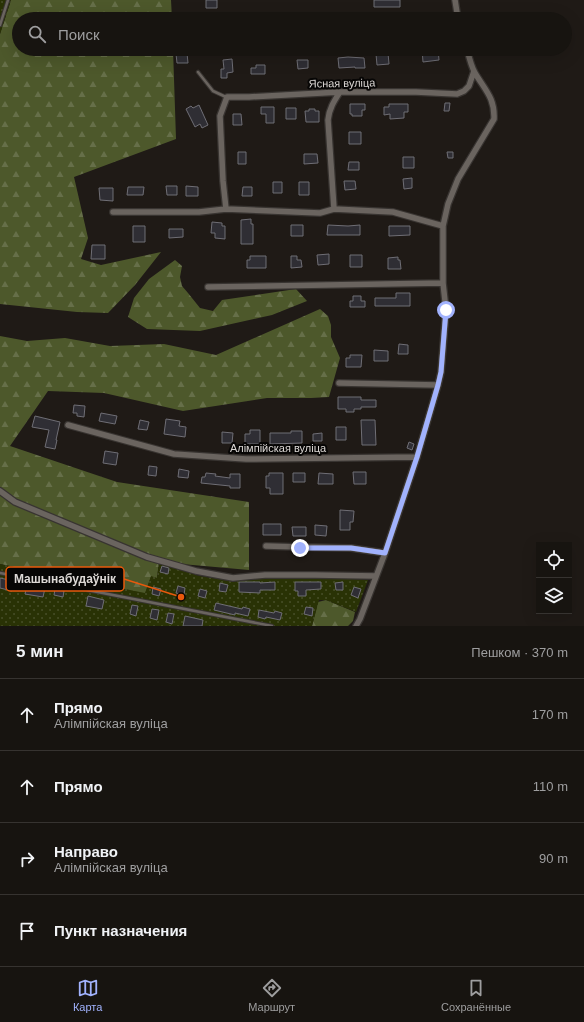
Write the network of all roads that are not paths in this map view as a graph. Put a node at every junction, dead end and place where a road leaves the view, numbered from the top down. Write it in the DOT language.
graph roads {
  1 [pos="8,0"];
  2 [pos="455,0"];
  3 [pos="457,12"];
  4 [pos="0,25"];
  5 [pos="469,56"];
  6 [pos="474,71"];
  7 [pos="198,72"];
  8 [pos="340,92"];
  9 [pos="227,97"];
  10 [pos="334,208"];
  11 [pos="226,209"];
  12 [pos="113,212"];
  13 [pos="443,226"];
  14 [pos="443,284"];
  15 [pos="208,287"];
  16 [pos="339,383"];
  17 [pos="438,385"];
  18 [pos="68,425"];
  19 [pos="417,457"];
  20 [pos="0,491"];
  21 [pos="266,546"];
  22 [pos="385,553"];
  23 [pos="0,573"];
  24 [pos="376,576"];
  25 [pos="272,626"];
  26 [pos="356,626"];
  1 -- 4 [label="lane"];
  2 -- 3 [label="street"];
  5 -- 6 [label="street"];
  6 -- 8 [label="street, Ясная вуліца"];
  6 -- 13 [label="street"];
  7 -- 9 [label="lane"];
  8 -- 9 [label="street, Ясная вуліца"];
  8 -- 10 [label="street"];
  9 -- 11 [label="street"];
  10 -- 11 [label="street"];
  10 -- 13 [label="street"];
  11 -- 12 [label="street"];
  13 -- 14 [label="street"];
  14 -- 15 [label="street"];
  14 -- 17 [label="street"];
  16 -- 17 [label="street"];
  17 -- 19 [label="street"];
  18 -- 19 [label="street, Алімпійская вуліца"];
  19 -- 22 [label="street"];
  20 -- 24 [label="street"];
  21 -- 22 [label="street"];
  22 -- 24 [label="street"];
  23 -- 25 [label="lane"];
  24 -- 26 [label="street"];
}
